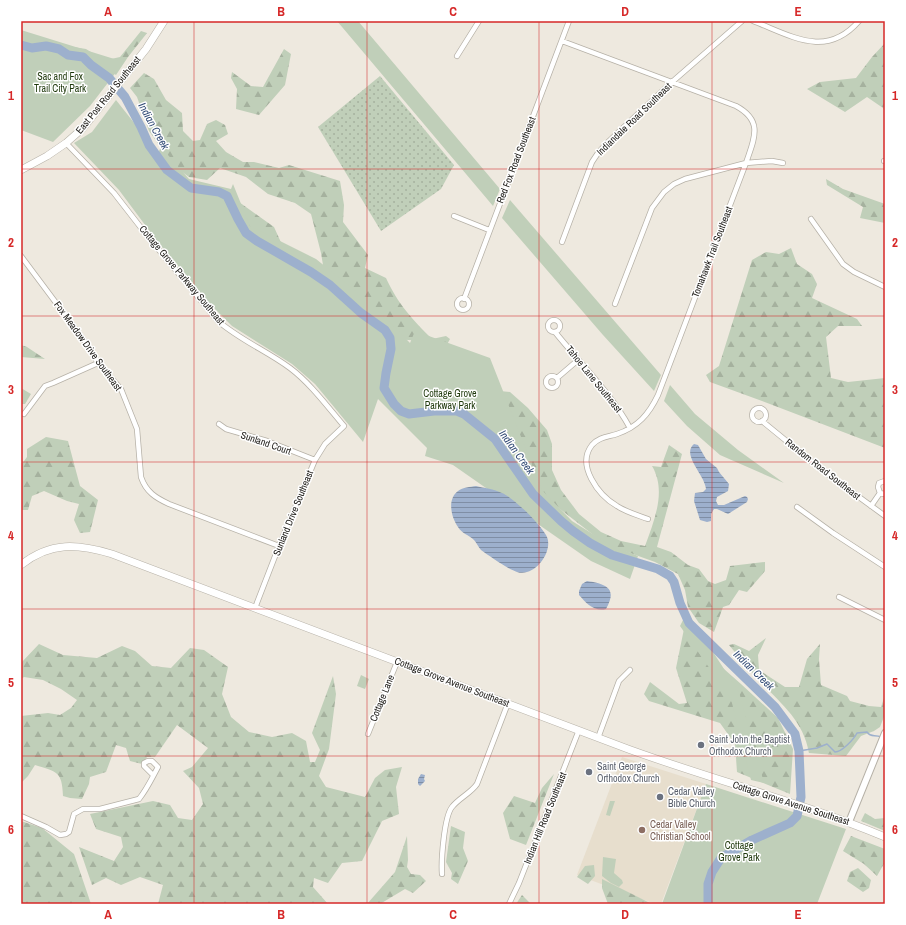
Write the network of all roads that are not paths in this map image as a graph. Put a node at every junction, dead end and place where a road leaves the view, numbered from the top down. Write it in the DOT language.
graph roads {
  1 [pos="479,21"];
  2 [pos="569,21"];
  3 [pos="742,21"];
  4 [pos="753,21"];
  5 [pos="859,21"];
  6 [pos="162,22"];
  7 [pos="562,40"];
  8 [pos="457,56"];
  9 [pos="672,82"];
  10 [pos="66,143"];
  11 [pos="746,163"];
  12 [pos="783,163"];
  13 [pos="21,170"];
  14 [pos="454,216"];
  15 [pos="812,219"];
  16 [pos="490,230"];
  17 [pos="562,242"];
  18 [pos="21,256"];
  19 [pos="885,287"];
  20 [pos="464,298"];
  21 [pos="615,304"];
  22 [pos="555,332"];
  23 [pos="578,360"];
  24 [pos="98,363"];
  25 [pos="557,378"];
  26 [pos="24,414"];
  27 [pos="762,421"];
  28 [pos="219,424"];
  29 [pos="344,426"];
  30 [pos="630,428"];
  31 [pos="315,460"];
  32 [pos="885,481"];
  33 [pos="883,494"];
  34 [pos="871,506"];
  35 [pos="797,507"];
  36 [pos="885,516"];
  37 [pos="648,519"];
  38 [pos="279,546"];
  39 [pos="21,565"];
  40 [pos="885,567"];
  41 [pos="839,597"];
  42 [pos="255,608"];
  43 [pos="885,620"];
  44 [pos="397,662"];
  45 [pos="630,670"];
  46 [pos="508,704"];
  47 [pos="579,730"];
  48 [pos="885,733"];
  49 [pos="368,734"];
  50 [pos="598,738"];
  51 [pos="153,775"];
  52 [pos="21,816"];
  53 [pos="849,822"];
  54 [pos="885,837"];
  55 [pos="442,874"];
  56 [pos="509,904"];
  1 -- 8 [label="street"];
  2 -- 7 [label="street, Red Fox Road Southeast"];
  3 -- 9 [label="street, Indiandale Road Southeast"];
  4 -- 5 [label="street"];
  6 -- 10 [label="main road, East Post Road Southeast"];
  7 -- 9 [label="street, Tomahawk Trail Southeast"];
  7 -- 16 [label="street, Red Fox Road Southeast"];
  9 -- 11 [label="street, Tomahawk Trail Southeast"];
  9 -- 17 [label="street, Indiandale Road Southeast"];
  10 -- 13 [label="main road, East Post Road Southeast"];
  10 -- 29 [label="street, Cottage Grove Parkway Southeast"];
  11 -- 12 [label="street"];
  11 -- 21 [label="street"];
  11 -- 30 [label="street, Tomahawk Trail Southeast"];
  14 -- 16 [label="street"];
  15 -- 19 [label="street"];
  16 -- 20 [label="street, Red Fox Road Southeast"];
  18 -- 24 [label="street, Fox Meadow Drive Southeast"];
  22 -- 23 [label="street, Tahoe Lane Southeast"];
  23 -- 25 [label="street"];
  23 -- 30 [label="street, Tahoe Lane Southeast"];
  24 -- 26 [label="street"];
  24 -- 38 [label="street, Fox Meadow Drive Southeast"];
  27 -- 34 [label="street, Random Road Southeast"];
  28 -- 31 [label="street, Sunland Court"];
  29 -- 31 [label="street, Sunland Drive Southeast"];
  30 -- 37 [label="street, Tomahawk Trail Southeast"];
  31 -- 38 [label="street, Sunland Drive Southeast"];
  32 -- 33 [label="street"];
  33 -- 34 [label="street"];
  34 -- 36 [label="street, Random Road Southeast"];
  35 -- 40 [label="street"];
  38 -- 42 [label="street, Sunland Drive Southeast"];
  39 -- 42 [label="main road, Cottage Grove Avenue Southeast"];
  41 -- 43 [label="street"];
  42 -- 44 [label="main road, Cottage Grove Avenue Southeast"];
  44 -- 46 [label="main road, Cottage Grove Avenue Southeast"];
  44 -- 49 [label="street, Cottage Lane"];
  45 -- 50 [label="street"];
  46 -- 47 [label="main road, Cottage Grove Avenue Southeast"];
  46 -- 55 [label="street"];
  47 -- 50 [label="main road, Cottage Grove Avenue Southeast"];
  47 -- 56 [label="street, Indian Hill Road Southeast"];
  48 -- 53 [label="street"];
  50 -- 53 [label="main road, Cottage Grove Avenue Southeast"];
  51 -- 52 [label="street"];
  53 -- 54 [label="main road, Cottage Grove Avenue Southeast"];
}
